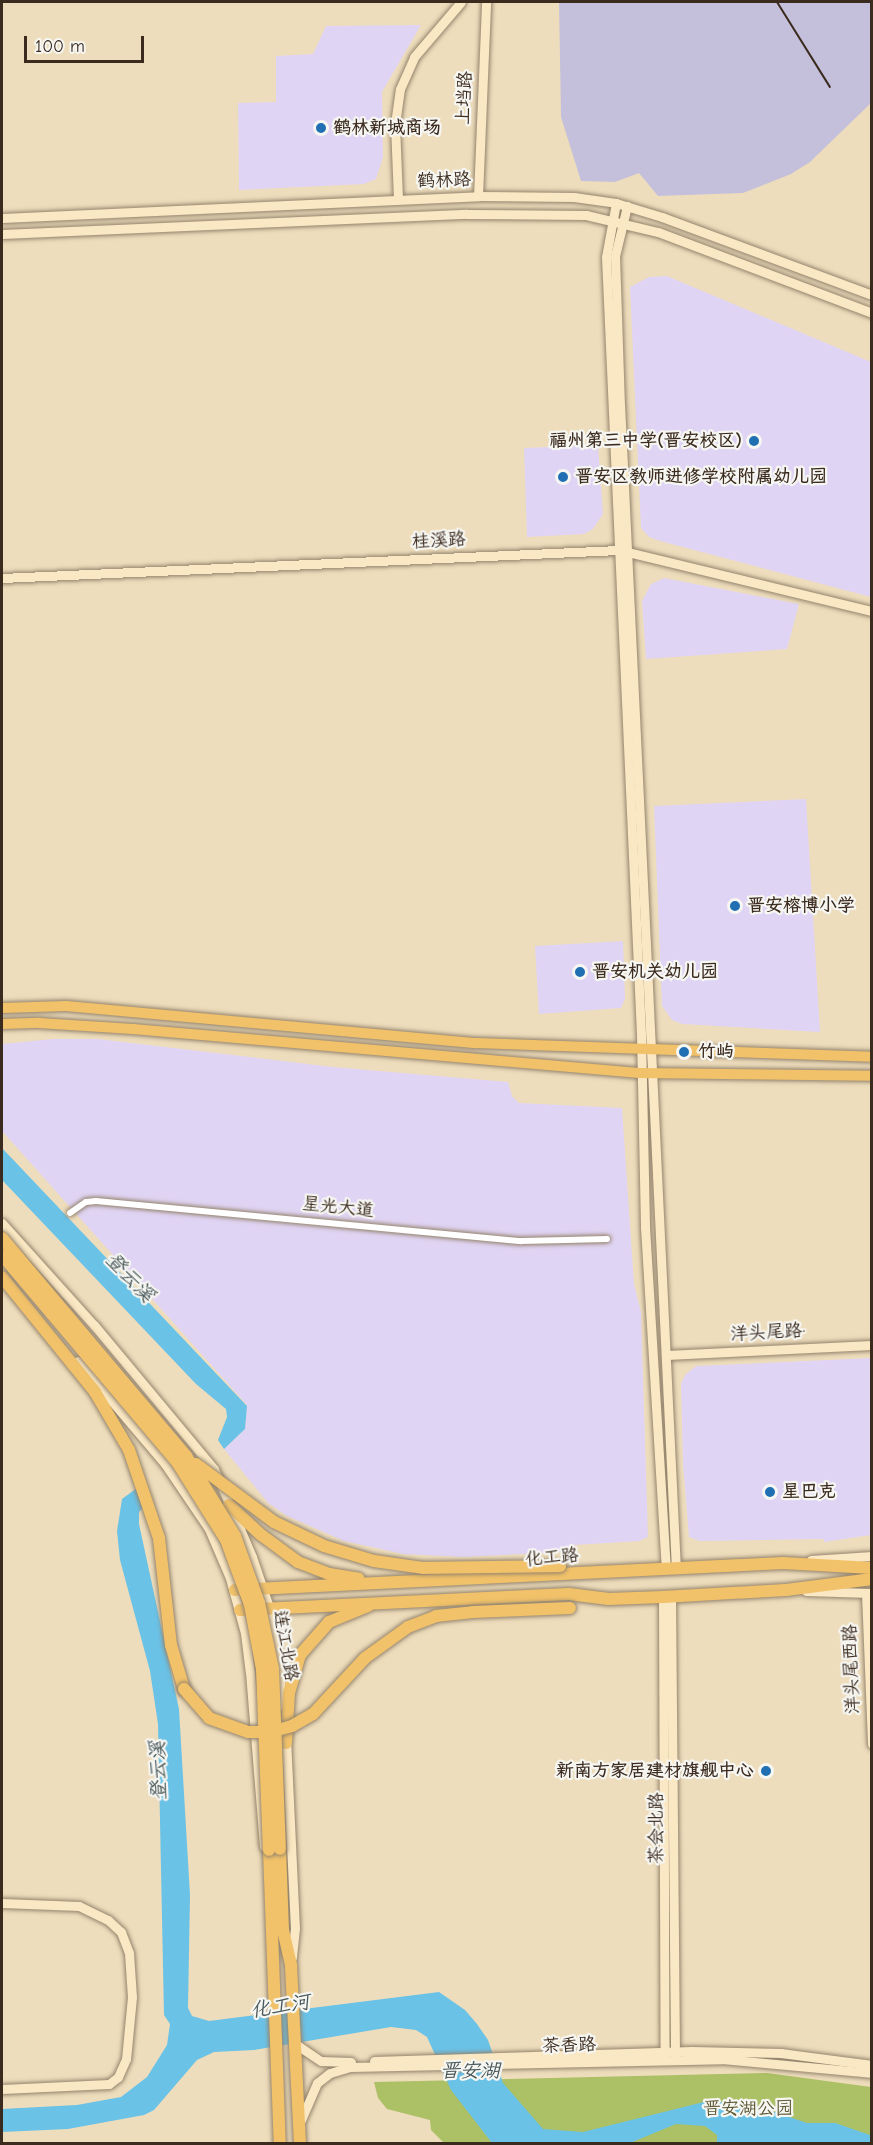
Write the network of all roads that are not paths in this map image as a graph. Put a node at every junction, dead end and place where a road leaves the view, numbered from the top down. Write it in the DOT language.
graph roads {
  1 [pos="461,2"];
  2 [pos="486,2"];
  3 [pos="477,196"];
  4 [pos="398,199"];
  5 [pos="616,203"];
  6 [pos="627,206"];
  7 [pos="2,218"];
  8 [pos="612,219"];
  9 [pos="622,221"];
  10 [pos="2,234"];
  11 [pos="872,295"];
  12 [pos="872,313"];
  13 [pos="623,550"];
  14 [pos="2,578"];
  15 [pos="872,611"];
  16 [pos="2,1008"];
  17 [pos="2,1024"];
  18 [pos="645,1051"];
  19 [pos="872,1057"];
  20 [pos="645,1073"];
  21 [pos="872,1076"];
  22 [pos="70,1213"];
  23 [pos="2,1223"];
  24 [pos="2,1238"];
  25 [pos="607,1239"];
  26 [pos="2,1255"];
  27 [pos="2,1275"];
  28 [pos="872,1345"];
  29 [pos="666,1355"];
  30 [pos="186,1456"];
  31 [pos="229,1506"];
  32 [pos="872,1556"];
  33 [pos="783,1563"];
  34 [pos="671,1568"];
  35 [pos="872,1568"];
  36 [pos="611,1570"];
  37 [pos="872,1579"];
  38 [pos="432,1582"];
  39 [pos="263,1589"];
  40 [pos="235,1590"];
  41 [pos="786,1590"];
  42 [pos="869,1593"];
  43 [pos="667,1596"];
  44 [pos="609,1599"];
  45 [pos="376,1603"];
  46 [pos="269,1607"];
  47 [pos="240,1610"];
  48 [pos="286,1743"];
  49 [pos="872,1744"];
  50 [pos="274,1850"];
  51 [pos="2,1903"];
  52 [pos="271,1917"];
  53 [pos="291,1966"];
  54 [pos="294,2043"];
  55 [pos="670,2055"];
  56 [pos="437,2062"];
  57 [pos="872,2065"];
  58 [pos="872,2073"];
  59 [pos="2,2089"];
  60 [pos="299,2126"];
  61 [pos="280,2144"];
  62 [pos="300,2144"];
  1 -- 4 [label="main road"];
  2 -- 3 [label="main road, 上垱路"];
  3 -- 4 [label="main road, 鹤林路"];
  3 -- 5 [label="main road, 鹤林路"];
  4 -- 7 [label="main road, 鹤林路"];
  5 -- 6 [label="main road, 鹤林路"];
  5 -- 8 [label="main road"];
  6 -- 9 [label="main road"];
  6 -- 11 [label="main road, 鹤林路"];
  8 -- 9 [label="main road"];
  8 -- 10 [label="main road"];
  8 -- 13 [label="main road"];
  9 -- 12 [label="main road"];
  9 -- 13 [label="main road"];
  13 -- 14 [label="main road, 桂溪路"];
  13 -- 15 [label="main road, 桂溪路"];
  13 -- 18 [label="main road"];
  16 -- 18 [label="main road"];
  17 -- 20 [label="main road"];
  18 -- 19 [label="main road"];
  18 -- 20 [label="main road"];
  20 -- 21 [label="main road"];
  20 -- 29 [label="main road"];
  20 -- 34 [label="main road"];
  22 -- 25 [label="street, 星光大道"];
  23 -- 31 [label="main road"];
  24 -- 30 [label="highway, 连江北路, bridge"];
  26 -- 50 [label="highway, 连江北路, bridge"];
  27 -- 40 [label="main road"];
  27 -- 44 [label="highway, bridge"];
  28 -- 29 [label="main road, 洋头尾路·"];
  29 -- 34 [label="main road"];
  30 -- 36 [label="highway, bridge"];
  30 -- 50 [label="highway, 连江北路, bridge"];
  31 -- 38 [label="highway"];
  31 -- 39 [label="main road"];
  32 -- 33 [label="main road"];
  33 -- 34 [label="highway, 化工路"];
  33 -- 35 [label="highway, 化工路"];
  34 -- 36 [label="highway, 化工路"];
  36 -- 38 [label="highway, 化工路"];
  37 -- 41 [label="highway, 化工路"];
  38 -- 39 [label="highway, 化工路"];
  39 -- 40 [label="highway, 化工路"];
  39 -- 46 [label="main road"];
  40 -- 47 [label="main road"];
  41 -- 42 [label="main road"];
  41 -- 43 [label="highway, 化工路"];
  42 -- 49 [label="main road, 洋头尾西路"];
  43 -- 44 [label="highway, 化工路"];
  43 -- 55 [label="main road, 茶会北路"];
  44 -- 45 [label="highway, 化工路"];
  45 -- 46 [label="highway, 化工路"];
  45 -- 48 [label="highway"];
  46 -- 47 [label="highway, 化工路"];
  46 -- 48 [label="main road"];
  47 -- 52 [label="main road"];
  48 -- 53 [label="main road"];
  50 -- 52 [label="highway, 连江北路"];
  50 -- 53 [label="highway, 连江北路"];
  51 -- 59 [label="main road"];
  52 -- 61 [label="highway, 连江北路"];
  53 -- 54 [label="highway, 连江北路"];
  54 -- 56 [label="main road, 茶香路"];
  54 -- 60 [label="highway, 连江北路"];
  55 -- 56 [label="main road, 茶香路"];
  55 -- 57 [label="main road, 茶香路"];
  55 -- 58 [label="main road, 茶香路"];
  56 -- 60 [label="main road, 茶香路"];
  60 -- 62 [label="highway, 连江北路"];
}
